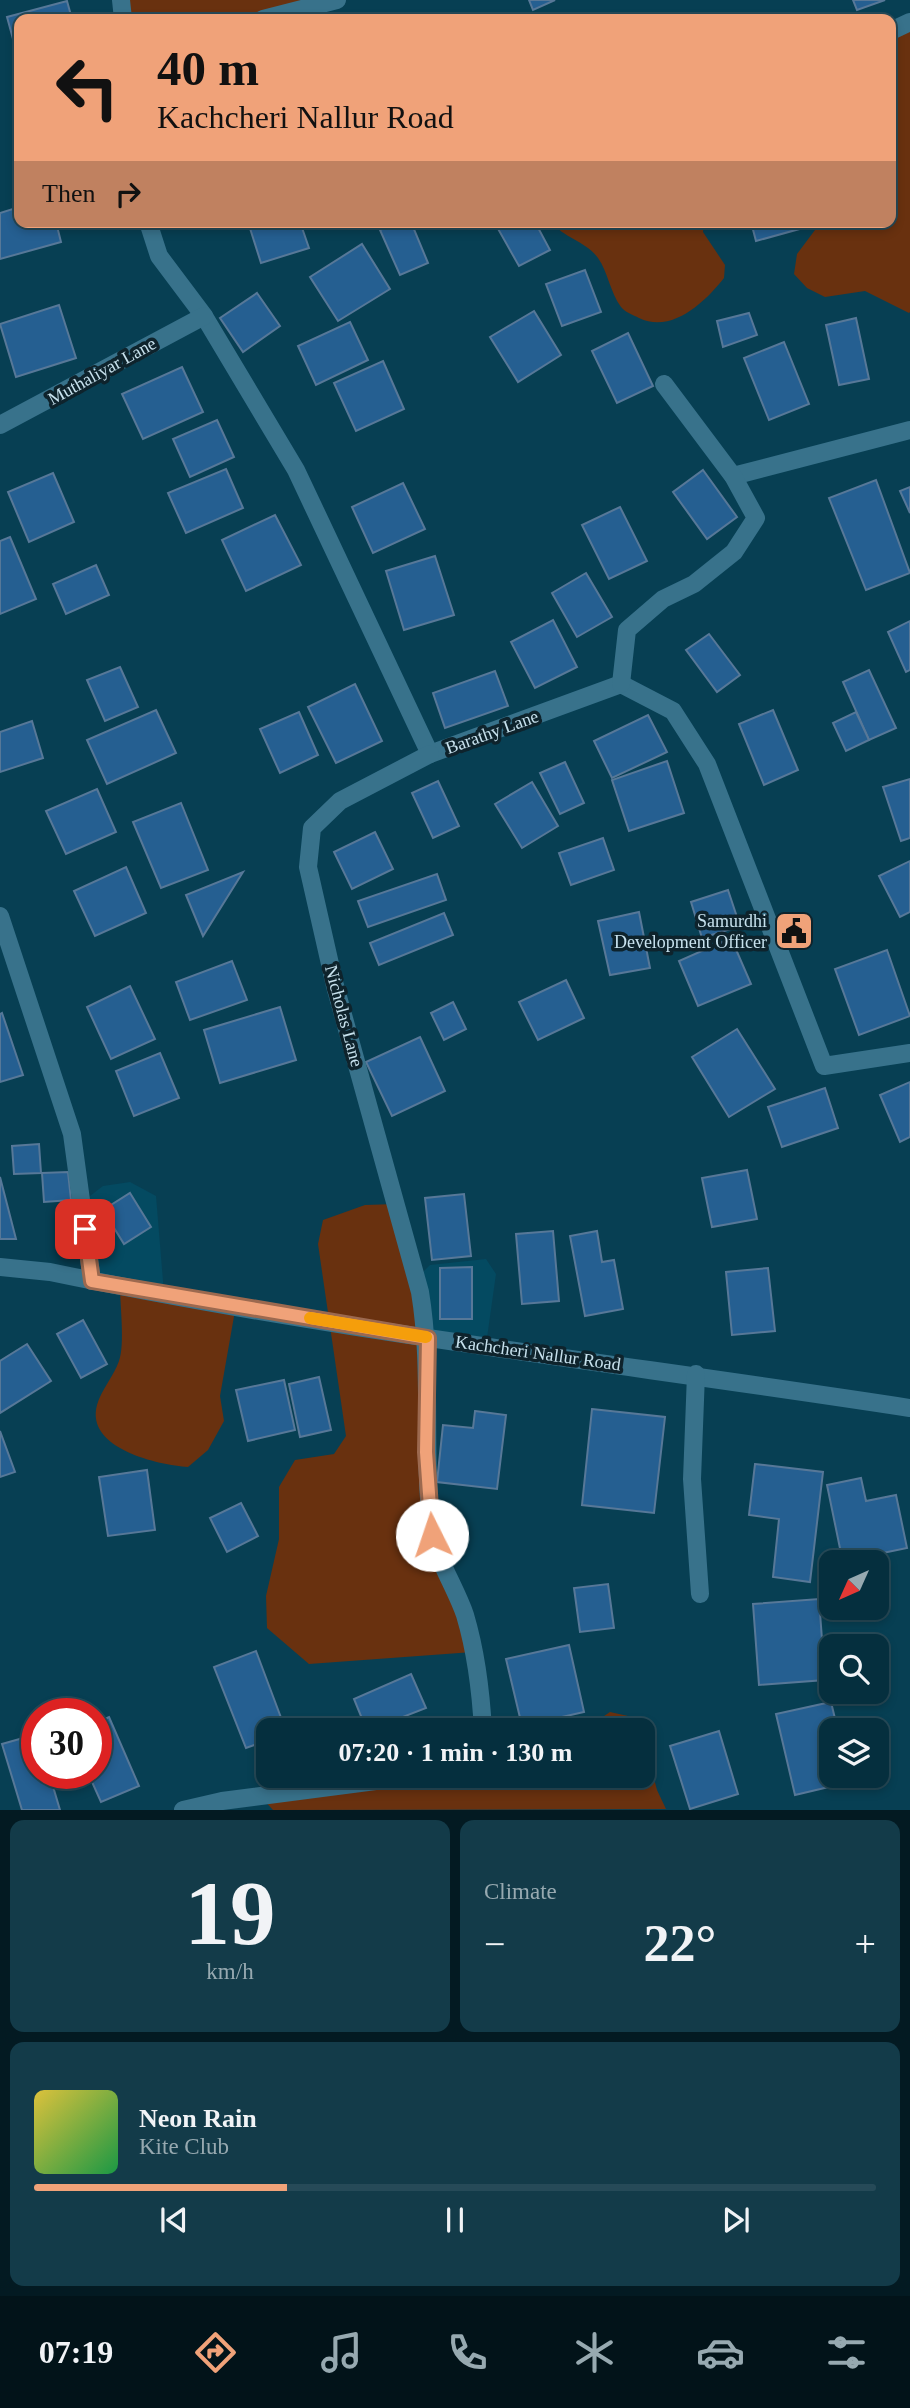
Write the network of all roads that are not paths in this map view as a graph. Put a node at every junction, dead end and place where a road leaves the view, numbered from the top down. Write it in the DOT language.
graph roads {
  1 [pos="337,0"];
  2 [pos="282,14"];
  3 [pos="150,228"];
  4 [pos="204,316"];
  5 [pos="664,384"];
  6 [pos="0,425"];
  7 [pos="910,430"];
  8 [pos="733,476"];
  9 [pos="621,684"];
  10 [pos="430,754"];
  11 [pos="0,916"];
  12 [pos="910,1053"];
  13 [pos="0,1267"];
  14 [pos="92,1281"];
  15 [pos="428,1338"];
  16 [pos="696,1374"];
  17 [pos="910,1408"];
  18 [pos="700,1594"];
  19 [pos="482,1718"];
  20 [pos="322,1788"];
  21 [pos="183,1810"];
  1 -- 2 [label="street"];
  3 -- 4 [label="street, Barathy Lane"];
  4 -- 6 [label="street, Muthaliyar Lane"];
  4 -- 10 [label="street, Barathy Lane"];
  5 -- 8 [label="street"];
  7 -- 8 [label="street"];
  8 -- 9 [label="street"];
  9 -- 10 [label="street, Barathy Lane"];
  9 -- 12 [label="street"];
  10 -- 15 [label="street, Nicholas Lane"];
  11 -- 14 [label="street"];
  13 -- 14 [label="street, Kachcheri Nallur Road"];
  14 -- 15 [label="street, Kachcheri Nallur Road"];
  15 -- 16 [label="street, Kachcheri Nallur Road"];
  15 -- 19 [label="street, Nicholas Lane"];
  16 -- 17 [label="street, Kachcheri Nallur Road"];
  16 -- 18 [label="street"];
  20 -- 21 [label="street"];
}
